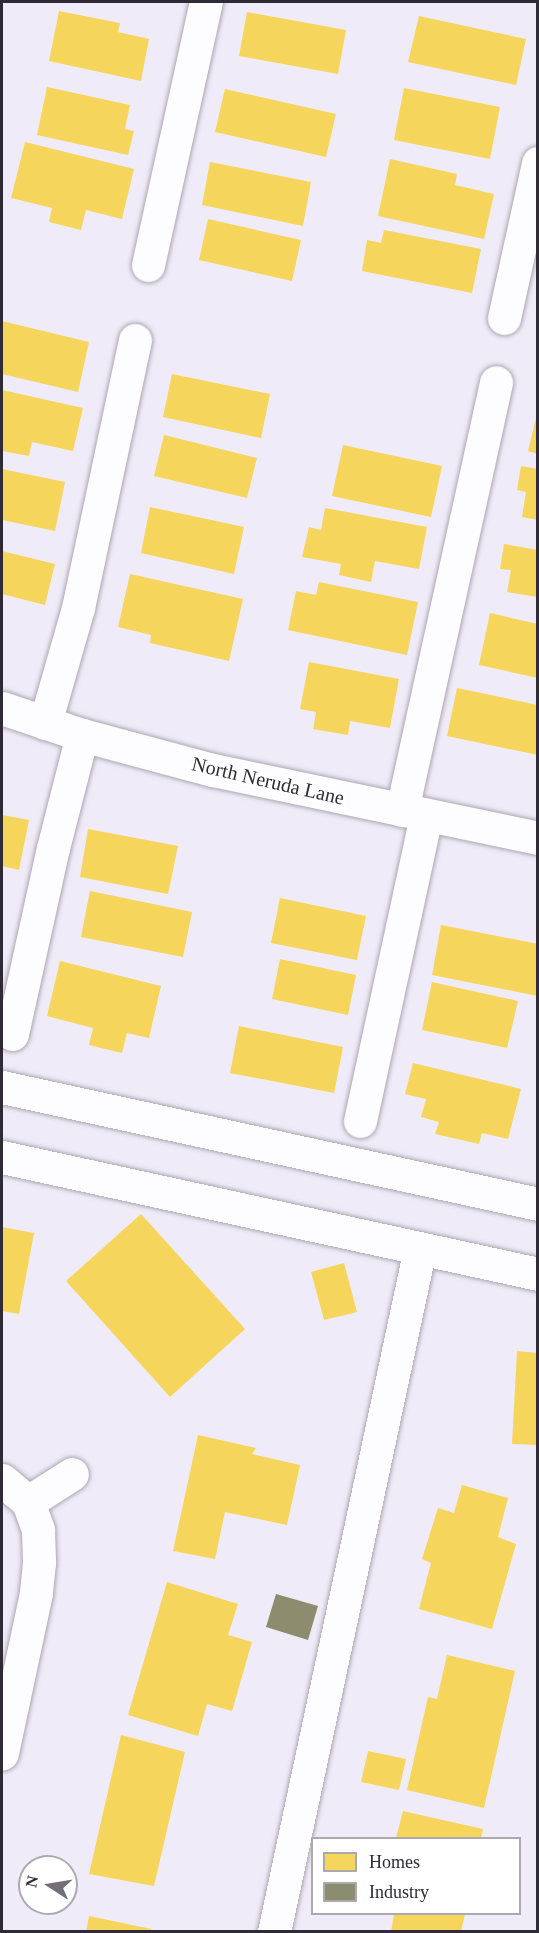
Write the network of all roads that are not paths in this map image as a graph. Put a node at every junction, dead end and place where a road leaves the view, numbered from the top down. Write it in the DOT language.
graph roads {
  1 [pos="206,2"];
  2 [pos="537,163"];
  3 [pos="148,265"];
  4 [pos="504,318"];
  5 [pos="135,340"];
  6 [pos="496,382"];
  7 [pos="2,708"];
  8 [pos="45,723"];
  9 [pos="82,735"];
  10 [pos="414,813"];
  11 [pos="537,838"];
  12 [pos="12,1034"];
  13 [pos="2,1087"];
  14 [pos="360,1121"];
  15 [pos="2,1157"];
  16 [pos="537,1204"];
  17 [pos="420,1248"];
  18 [pos="537,1274"];
  19 [pos="72,1474"];
  20 [pos="2,1480"];
  21 [pos="28,1502"];
  22 [pos="2,1753"];
  23 [pos="274,1932"];
  1 -- 3 [label="street"];
  2 -- 4 [label="street"];
  5 -- 8 [label="street"];
  6 -- 10 [label="street"];
  7 -- 8 [label="street, North Neruda Lane"];
  8 -- 9 [label="street, North Neruda Lane"];
  9 -- 10 [label="street, North Neruda Lane"];
  9 -- 12 [label="street"];
  10 -- 11 [label="street, North Neruda Lane"];
  10 -- 14 [label="street"];
  13 -- 16 [label="street"];
  15 -- 17 [label="street"];
  17 -- 18 [label="street"];
  17 -- 23 [label="street"];
  19 -- 21 [label="street"];
  20 -- 21 [label="street"];
  21 -- 22 [label="street"];
}
